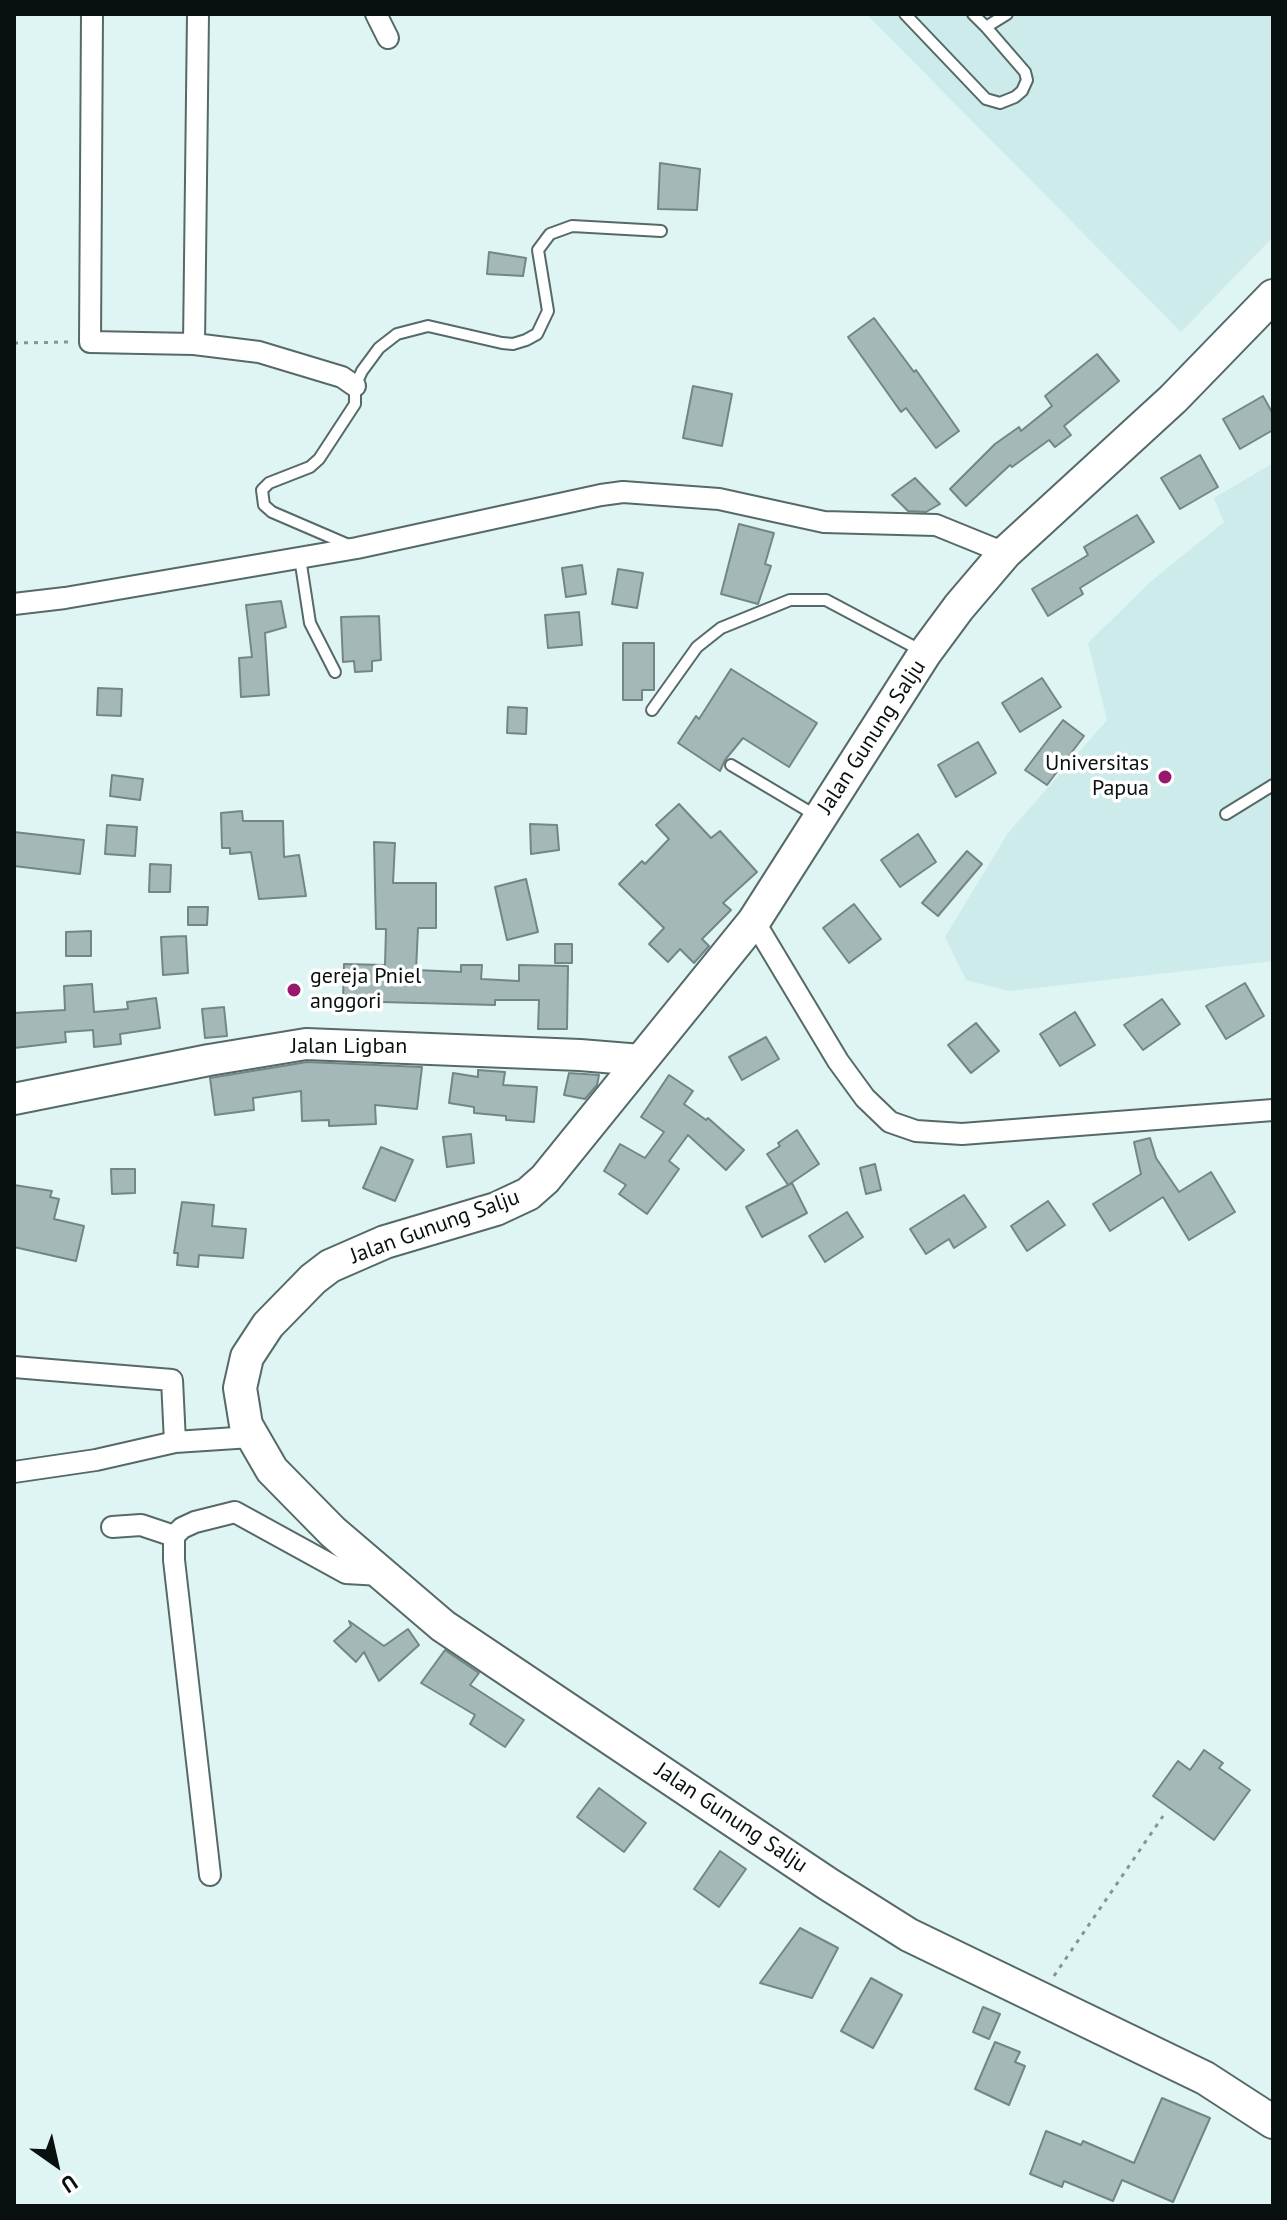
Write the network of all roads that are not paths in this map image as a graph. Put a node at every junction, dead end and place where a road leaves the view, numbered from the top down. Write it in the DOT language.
graph roads {
  1 [pos="92,14"];
  2 [pos="198,14"];
  3 [pos="376,14"];
  4 [pos="905,14"];
  5 [pos="973,14"];
  6 [pos="1004,16"];
  7 [pos="986,27"];
  8 [pos="388,38"];
  9 [pos="661,231"];
  10 [pos="1273,296"];
  11 [pos="194,344"];
  12 [pos="355,386"];
  13 [pos="357,548"];
  14 [pos="1005,553"];
  15 [pos="300,558"];
  16 [pos="14,604"];
  17 [pos="925,653"];
  18 [pos="335,672"];
  19 [pos="652,710"];
  20 [pos="731,765"];
  21 [pos="1273,785"];
  22 [pos="1226,814"];
  23 [pos="820,817"];
  24 [pos="754,921"];
  25 [pos="641,1060"];
  26 [pos="14,1099"];
  27 [pos="1273,1110"];
  28 [pos="14,1367"];
  29 [pos="251,1437"];
  30 [pos="175,1442"];
  31 [pos="14,1472"];
  32 [pos="112,1527"];
  33 [pos="174,1536"];
  34 [pos="381,1575"];
  35 [pos="210,1875"];
  36 [pos="1273,2122"];
  1 -- 11 [label="street"];
  2 -- 11 [label="street"];
  3 -- 8 [label="street"];
  4 -- 7 [label="lane"];
  5 -- 7 [label="lane"];
  6 -- 7 [label="lane"];
  9 -- 12 [label="lane"];
  10 -- 14 [label="main road, Jalan Gunung Salju"];
  11 -- 12 [label="street"];
  12 -- 13 [label="lane"];
  13 -- 14 [label="street"];
  13 -- 15 [label="street"];
  14 -- 17 [label="main road, Jalan Gunung Salju"];
  15 -- 16 [label="street"];
  15 -- 18 [label="lane"];
  17 -- 19 [label="lane"];
  17 -- 23 [label="main road, Jalan Gunung Salju"];
  20 -- 23 [label="lane"];
  21 -- 22 [label="lane"];
  23 -- 24 [label="main road, Jalan Gunung Salju"];
  24 -- 25 [label="main road, Jalan Gunung Salju"];
  24 -- 27 [label="street"];
  25 -- 26 [label="main road, Jalan Ligban"];
  25 -- 29 [label="main road, Jalan Gunung Salju"];
  28 -- 30 [label="street"];
  29 -- 30 [label="street"];
  29 -- 34 [label="main road, Jalan Gunung Salju"];
  30 -- 31 [label="street"];
  32 -- 33 [label="street"];
  33 -- 34 [label="street"];
  33 -- 35 [label="street"];
  34 -- 36 [label="main road, Jalan Gunung Salju"];
}
